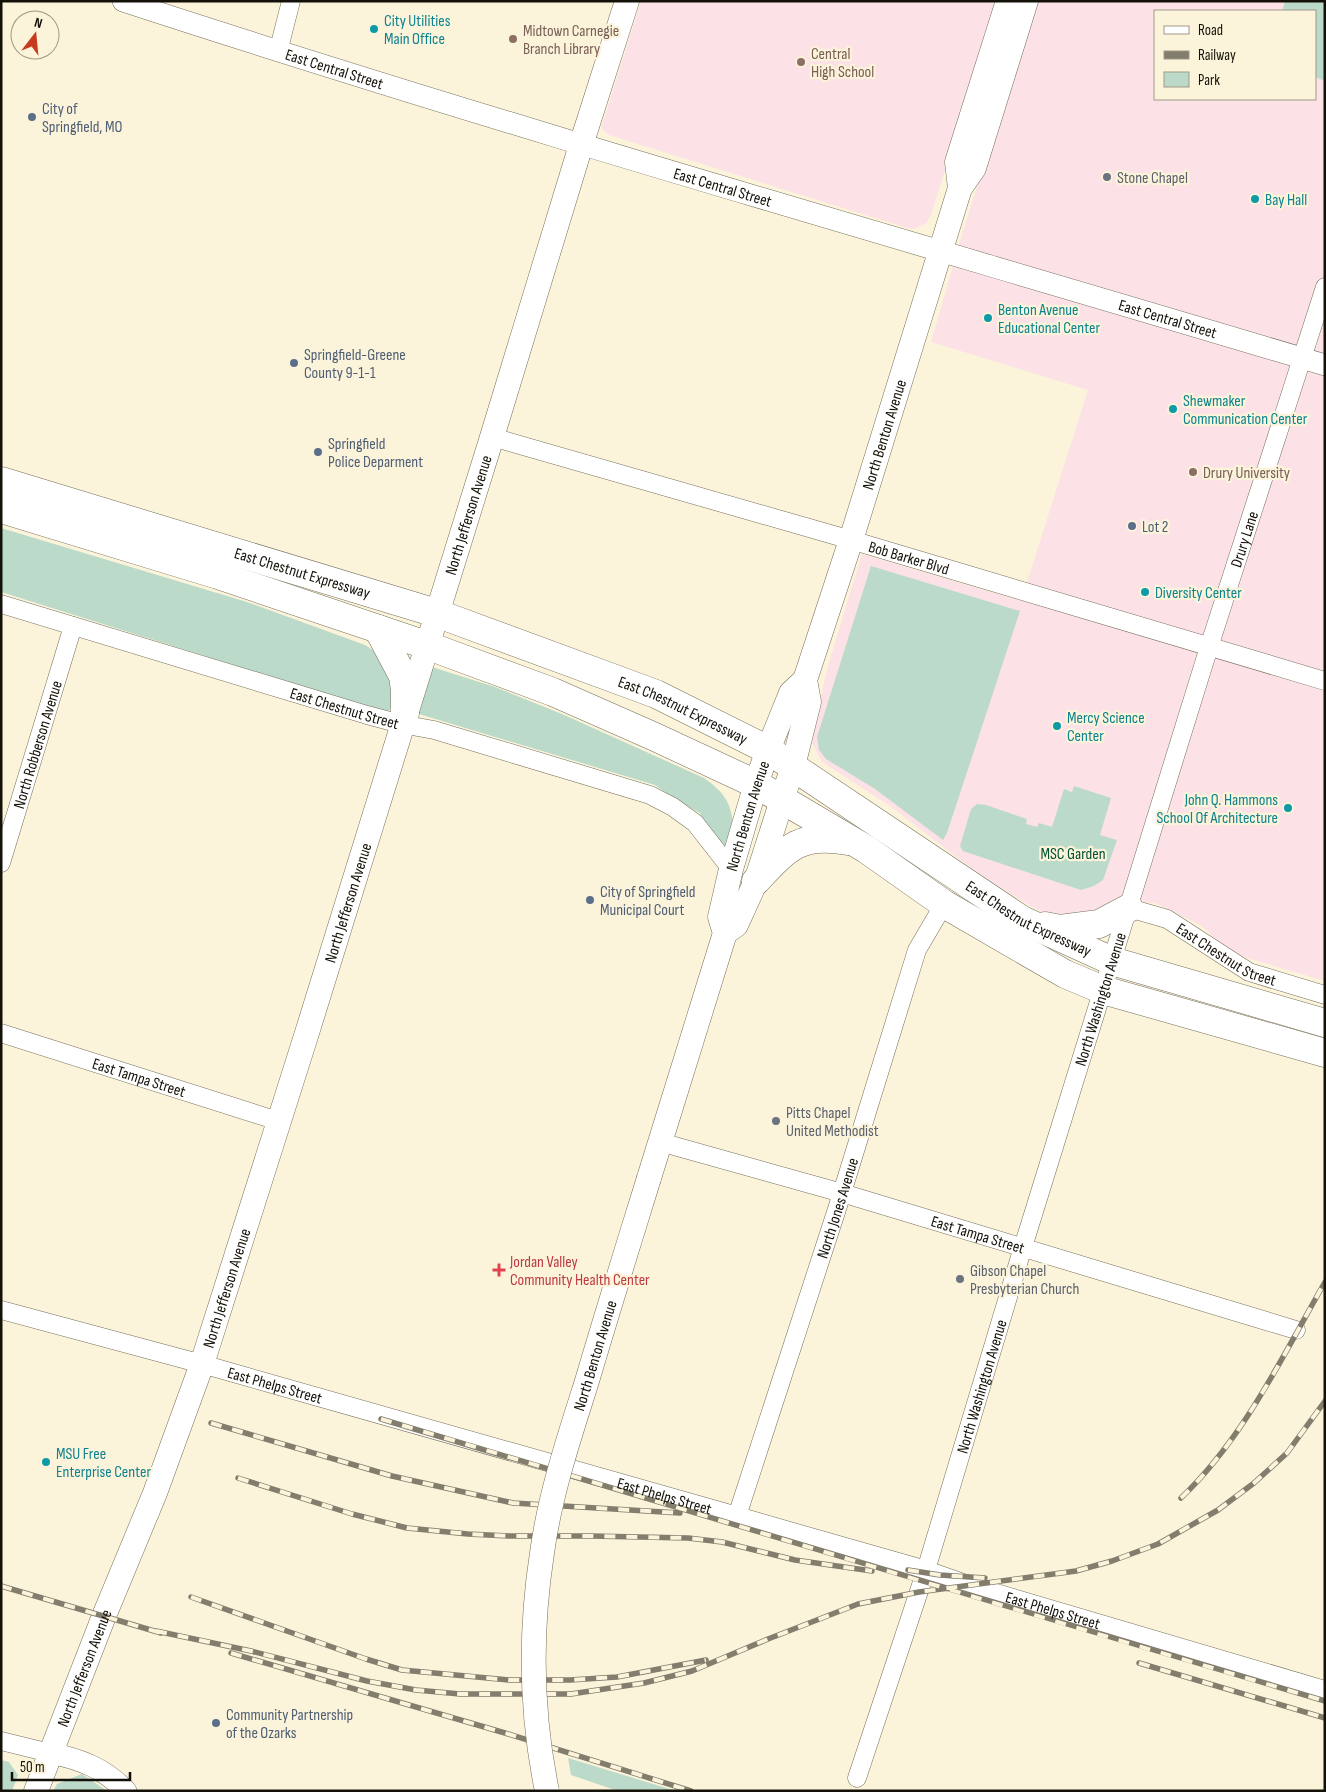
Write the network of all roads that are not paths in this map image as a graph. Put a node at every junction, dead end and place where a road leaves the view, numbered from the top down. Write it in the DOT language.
graph roads {
  1 [pos="123,1"];
  2 [pos="292,1"];
  3 [pos="627,1"];
  4 [pos="1008,1"];
  5 [pos="1026,1"];
  6 [pos="278,52"];
  7 [pos="581,145"];
  8 [pos="960,188"];
  9 [pos="939,252"];
  10 [pos="1325,286"];
  11 [pos="1302,358"];
  12 [pos="1325,365"];
  13 [pos="492,437"];
  14 [pos="1,480"];
  15 [pos="1,509"];
  16 [pos="851,540"];
  17 [pos="1,604"];
  18 [pos="436,613"];
  19 [pos="73,626"];
  20 [pos="378,629"];
  21 [pos="426,645"];
  22 [pos="1209,647"];
  23 [pos="805,680"];
  24 [pos="1325,681"];
  25 [pos="403,719"];
  26 [pos="768,750"];
  27 [pos="793,766"];
  28 [pos="756,784"];
  29 [pos="781,799"];
  30 [pos="856,843"];
  31 [pos="1,863"];
  32 [pos="731,869"];
  33 [pos="756,881"];
  34 [pos="944,904"];
  35 [pos="1129,908"];
  36 [pos="1022,920"];
  37 [pos="725,933"];
  38 [pos="1112,961"];
  39 [pos="1103,990"];
  40 [pos="1325,995"];
  41 [pos="1325,1023"];
  42 [pos="1,1033"];
  43 [pos="1325,1053"];
  44 [pos="278,1121"];
  45 [pos="660,1142"];
  46 [pos="842,1193"];
  47 [pos="1023,1246"];
  48 [pos="1,1310"];
  49 [pos="1296,1330"];
  50 [pos="202,1364"];
  51 [pos="737,1516"];
  52 [pos="926,1570"];
  53 [pos="1325,1690"];
  54 [pos="1,1741"];
  55 [pos="50,1753"];
  56 [pos="856,1778"];
  57 [pos="36,1791"];
  58 [pos="126,1791"];
  59 [pos="547,1791"];
  1 -- 6 [label="street, East Central Street"];
  2 -- 6 [label="street"];
  3 -- 7 [label="main road, North Jefferson Avenue"];
  4 -- 8 [label="main road, North Benton Avenue"];
  5 -- 8 [label="main road, North Benton Avenue"];
  6 -- 7 [label="street, East Central Street"];
  7 -- 9 [label="street, East Central Street"];
  7 -- 13 [label="main road, North Jefferson Avenue"];
  8 -- 9 [label="main road, North Benton Avenue"];
  9 -- 11 [label="street, East Central Street"];
  9 -- 16 [label="main road, North Benton Avenue"];
  10 -- 11 [label="street, Drury Lane"];
  11 -- 12 [label="street, East Central Street"];
  11 -- 22 [label="street, Drury Lane"];
  13 -- 16 [label="street, Bob Barker Blvd"];
  13 -- 18 [label="main road, North Jefferson Avenue"];
  14 -- 18 [label="main road, East Chestnut Expressway"];
  15 -- 20 [label="main road, East Chestnut Expressway"];
  16 -- 22 [label="street, Bob Barker Blvd"];
  16 -- 23 [label="main road, North Benton Avenue"];
  17 -- 19 [label="street, East Chestnut Street"];
  18 -- 21 [label="main road, North Jefferson Avenue"];
  18 -- 26 [label="main road, East Chestnut Expressway"];
  19 -- 25 [label="street, East Chestnut Street"];
  19 -- 31 [label="street, North Robberson Avenue"];
  20 -- 21 [label="main road, East Chestnut Expressway"];
  20 -- 25 [label="main road"];
  21 -- 25 [label="main road, North Jefferson Avenue"];
  21 -- 28 [label="main road, East Chestnut Expressway"];
  22 -- 24 [label="street, Bob Barker Blvd"];
  22 -- 35 [label="street, Drury Lane"];
  23 -- 26 [label="main road, North Benton Avenue"];
  23 -- 27 [label="main road, North Benton Avenue"];
  25 -- 32 [label="street, East Chestnut Street"];
  25 -- 44 [label="main road, North Jefferson Avenue"];
  26 -- 27 [label="main road, East Chestnut Expressway"];
  26 -- 28 [label="main road, North Benton Avenue"];
  27 -- 29 [label="main road, North Benton Avenue"];
  27 -- 36 [label="main road, East Chestnut Expressway"];
  28 -- 29 [label="main road, East Chestnut Expressway"];
  28 -- 32 [label="main road, North Benton Avenue"];
  29 -- 30 [label="main road, East Chestnut Expressway"];
  29 -- 33 [label="main road, North Benton Avenue"];
  30 -- 33 [label="main road"];
  30 -- 34 [label="main road, East Chestnut Expressway"];
  32 -- 37 [label="main road, North Benton Avenue"];
  33 -- 37 [label="main road, North Benton Avenue"];
  34 -- 39 [label="main road, East Chestnut Expressway"];
  34 -- 46 [label="street, North Jones Avenue"];
  35 -- 36 [label="main road"];
  35 -- 38 [label="street, North Washington Avenue"];
  35 -- 40 [label="street, East Chestnut Street"];
  36 -- 38 [label="main road, East Chestnut Expressway"];
  37 -- 45 [label="main road, North Benton Avenue"];
  38 -- 39 [label="street, North Washington Avenue"];
  38 -- 41 [label="main road, East Chestnut Expressway"];
  39 -- 43 [label="main road, East Chestnut Expressway"];
  39 -- 47 [label="street, North Washington Avenue"];
  42 -- 44 [label="street, East Tampa Street"];
  44 -- 50 [label="main road, North Jefferson Avenue"];
  45 -- 46 [label="street, East Tampa Street"];
  45 -- 59 [label="main road, North Benton Avenue, bridge"];
  46 -- 47 [label="street, East Tampa Street"];
  46 -- 51 [label="street, North Jones Avenue"];
  47 -- 49 [label="street, East Tampa Street"];
  47 -- 52 [label="street, North Washington Avenue"];
  48 -- 50 [label="street, East Phelps Street"];
  50 -- 51 [label="street, East Phelps Street"];
  50 -- 55 [label="main road, North Jefferson Avenue"];
  51 -- 52 [label="street, East Phelps Street"];
  52 -- 53 [label="street, East Phelps Street"];
  52 -- 56 [label="street, North Washington Avenue"];
  54 -- 55 [label="street"];
  55 -- 57 [label="main road, North Jefferson Avenue"];
  55 -- 58 [label="street"];
}
